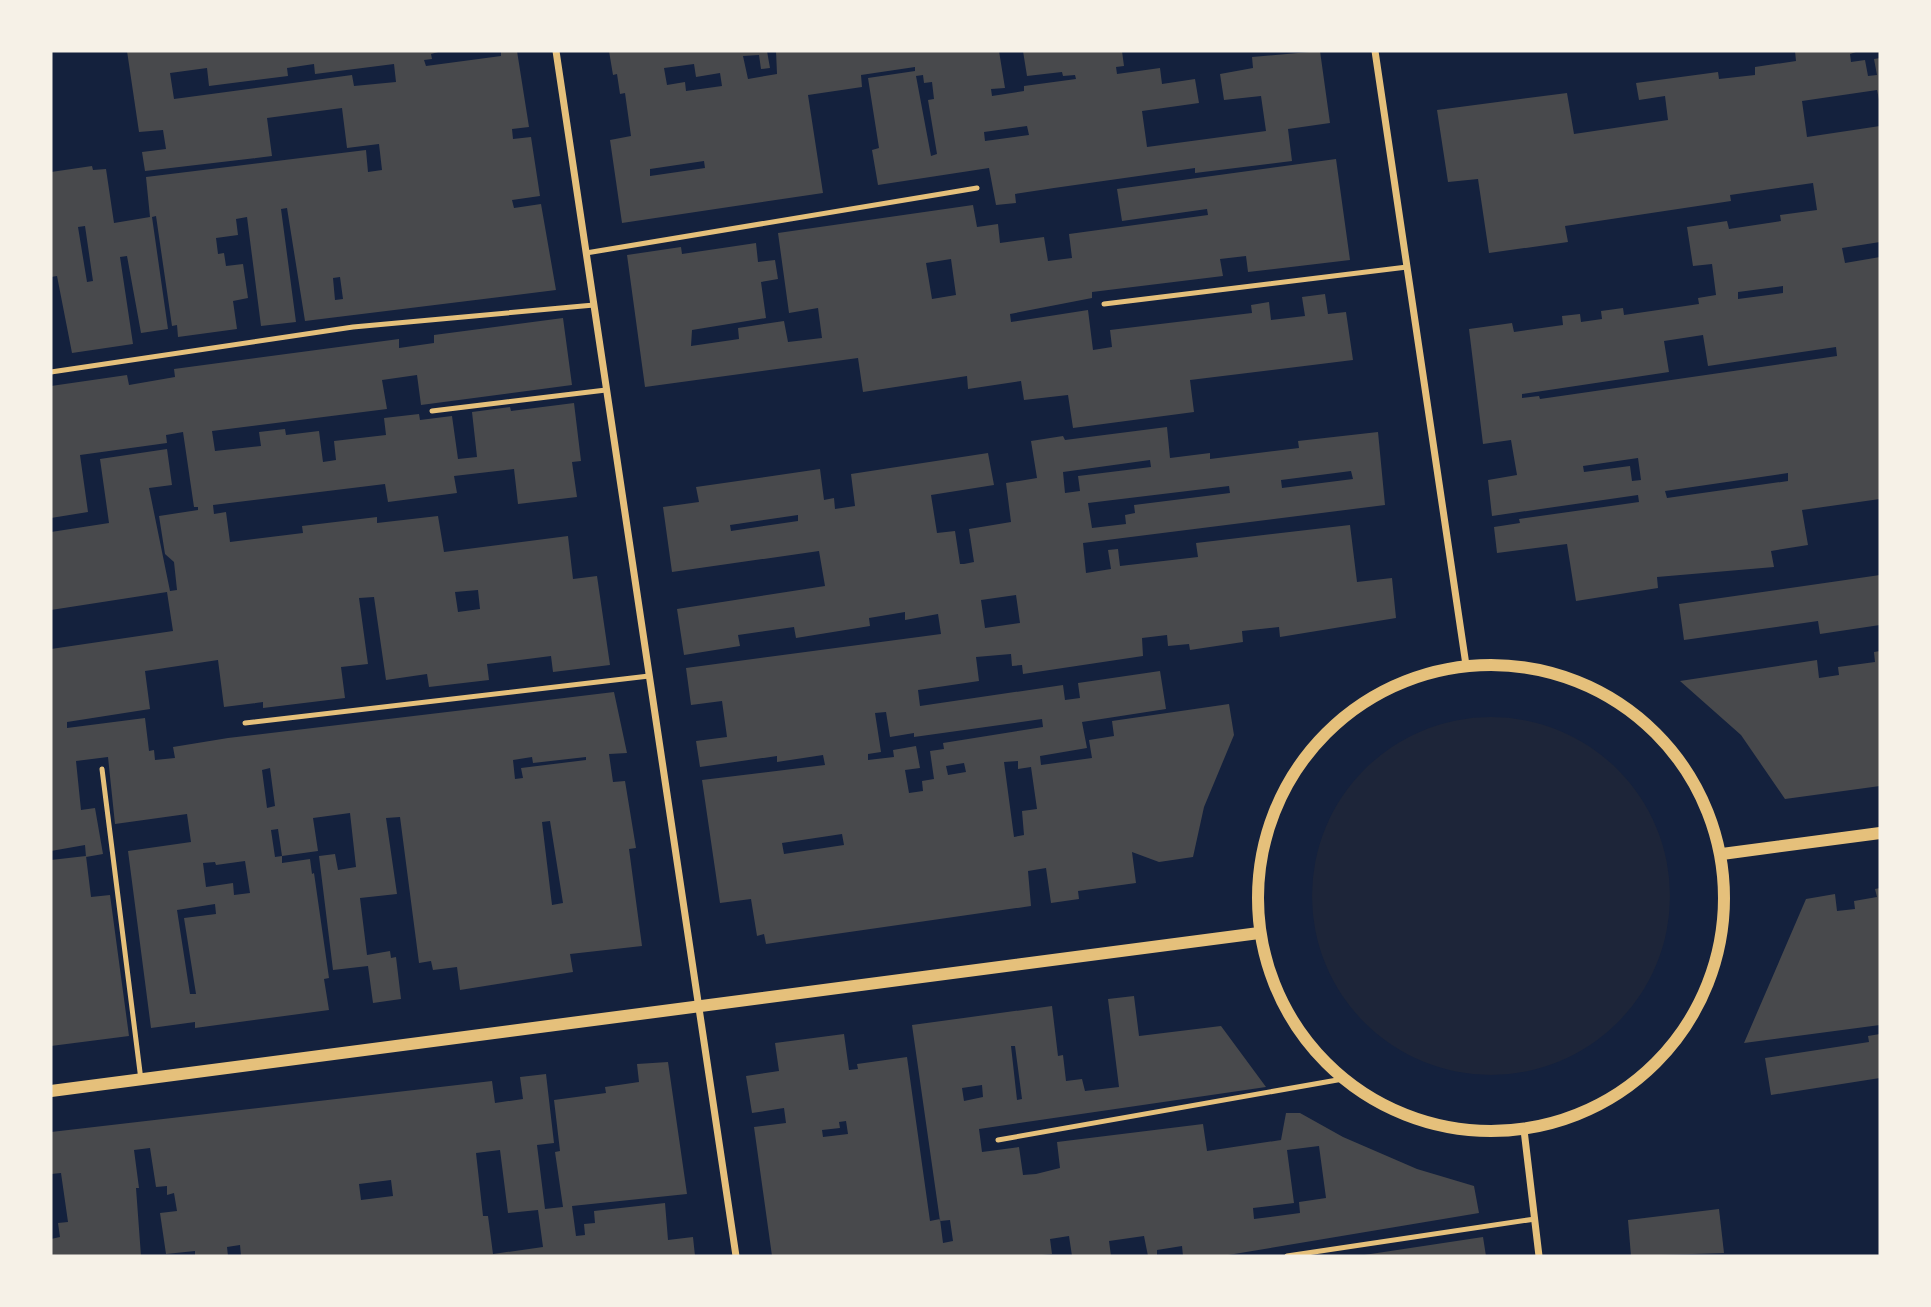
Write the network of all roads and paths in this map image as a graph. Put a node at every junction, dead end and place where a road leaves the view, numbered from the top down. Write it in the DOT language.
graph roads {
  1 [pos="556,51"];
  2 [pos="1375,51"];
  3 [pos="976,188"];
  4 [pos="586,253"];
  5 [pos="1407,267"];
  6 [pos="1104,303"];
  7 [pos="594,304"];
  8 [pos="51,372"];
  9 [pos="606,390"];
  10 [pos="432,411"];
  11 [pos="1466,665"];
  12 [pos="649,676"];
  13 [pos="245,723"];
  14 [pos="102,769"];
  15 [pos="1880,833"];
  16 [pos="1722,854"];
  17 [pos="1259,933"];
  18 [pos="699,1007"];
  19 [pos="1343,1079"];
  20 [pos="141,1080"];
  21 [pos="51,1091"];
  22 [pos="1524,1130"];
  23 [pos="999,1140"];
  24 [pos="1535,1219"];
  25 [pos="736,1256"];
  26 [pos="1287,1256"];
  27 [pos="1539,1256"];
  1 -- 4 [label="street"];
  2 -- 5 [label="street"];
  3 -- 4 [label="lane"];
  4 -- 7 [label="street"];
  5 -- 6 [label="lane"];
  5 -- 11 [label="street"];
  7 -- 8 [label="lane"];
  7 -- 9 [label="street"];
  9 -- 10 [label="lane"];
  9 -- 12 [label="street"];
  11 -- 16 [label="street"];
  11 -- 17 [label="street"];
  12 -- 13 [label="lane"];
  12 -- 18 [label="street"];
  14 -- 20 [label="lane"];
  15 -- 16 [label="street"];
  16 -- 22 [label="street"];
  17 -- 18 [label="street"];
  17 -- 19 [label="street"];
  18 -- 20 [label="street"];
  18 -- 25 [label="street"];
  19 -- 22 [label="street"];
  19 -- 23 [label="lane"];
  20 -- 21 [label="street"];
  22 -- 24 [label="street"];
  24 -- 26 [label="lane"];
  24 -- 27 [label="street"];
}
